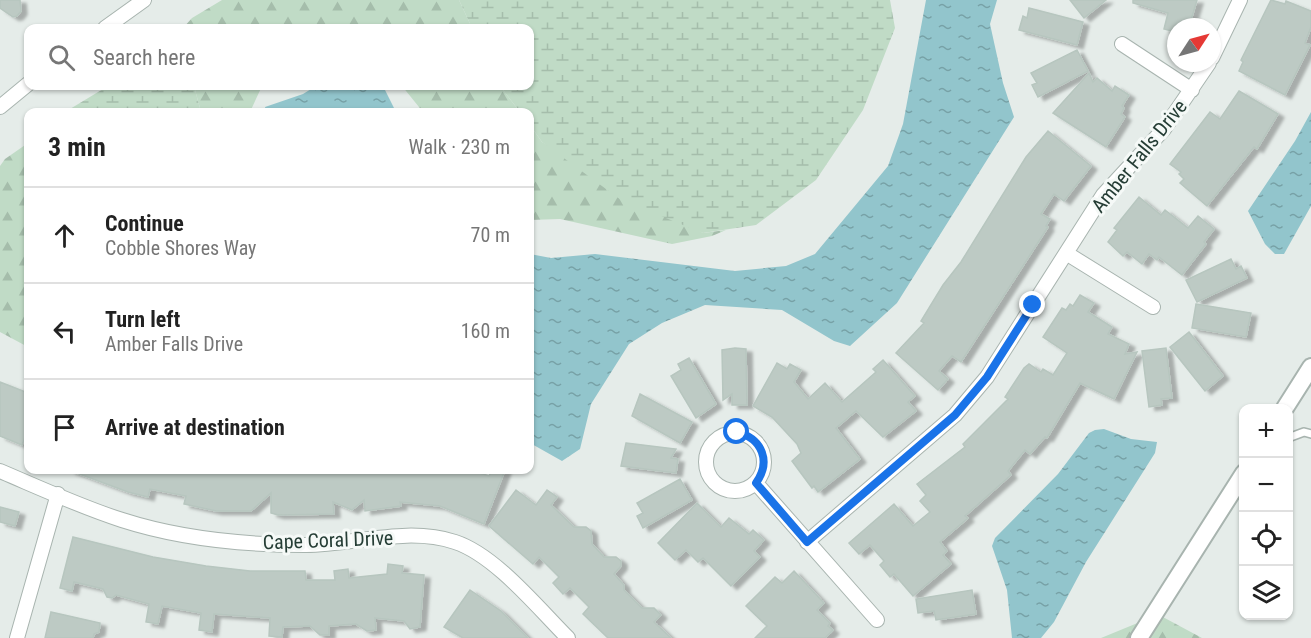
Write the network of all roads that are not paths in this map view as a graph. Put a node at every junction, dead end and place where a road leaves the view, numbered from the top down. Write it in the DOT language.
graph roads {
  1 [pos="144,0"];
  2 [pos="1240,0"];
  3 [pos="111,24"];
  4 [pos="1221,39"];
  5 [pos="1122,44"];
  6 [pos="1203,72"];
  7 [pos="24,87"];
  8 [pos="1192,90"];
  9 [pos="0,107"];
  10 [pos="1066,253"];
  11 [pos="1153,307"];
  12 [pos="1311,367"];
  13 [pos="1288,404"];
  14 [pos="1311,434"];
  15 [pos="1293,436"];
  16 [pos="0,471"];
  17 [pos="1239,481"];
  18 [pos="756,483"];
  19 [pos="58,494"];
  20 [pos="807,542"];
  21 [pos="877,620"];
  22 [pos="17,638"];
  23 [pos="568,638"];
  24 [pos="1139,638"];
  1 -- 3 [label="street"];
  2 -- 4 [label="street"];
  5 -- 8 [label="street"];
  6 -- 8 [label="street, Amber Falls Drive"];
  7 -- 9 [label="street"];
  8 -- 10 [label="street, Amber Falls Drive"];
  10 -- 11 [label="street"];
  10 -- 20 [label="street, Amber Falls Drive"];
  12 -- 13 [label="street"];
  14 -- 15 [label="lane"];
  16 -- 19 [label="street, Cape Coral Drive"];
  17 -- 24 [label="street"];
  18 -- 18 [label="street"];
  18 -- 20 [label="street"];
  19 -- 22 [label="street"];
  19 -- 23 [label="street, Cape Coral Drive"];
  20 -- 21 [label="street"];
}
